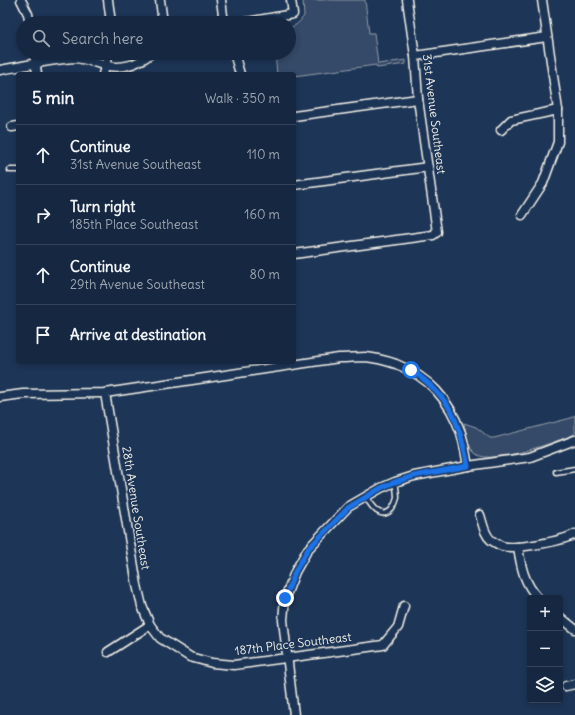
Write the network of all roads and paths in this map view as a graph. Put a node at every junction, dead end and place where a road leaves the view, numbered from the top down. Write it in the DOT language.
graph roads {
  1 [pos="21,0"];
  2 [pos="108,0"];
  3 [pos="160,0"];
  4 [pos="221,0"];
  5 [pos="291,0"];
  6 [pos="407,0"];
  7 [pos="542,0"];
  8 [pos="28,16"];
  9 [pos="110,16"];
  10 [pos="162,16"];
  11 [pos="223,16"];
  12 [pos="286,16"];
  13 [pos="547,36"];
  14 [pos="415,56"];
  15 [pos="35,60"];
  16 [pos="62,60"];
  17 [pos="89,60"];
  18 [pos="107,60"];
  19 [pos="143,60"];
  20 [pos="236,60"];
  21 [pos="36,64"];
  22 [pos="106,65"];
  23 [pos="0,70"];
  24 [pos="37,72"];
  25 [pos="104,72"];
  26 [pos="239,72"];
  27 [pos="418,99"];
  28 [pos="558,110"];
  29 [pos="296,116"];
  30 [pos="501,130"];
  31 [pos="428,167"];
  32 [pos="10,170"];
  33 [pos="16,170"];
  34 [pos="296,185"];
  35 [pos="522,215"];
  36 [pos="296,254"];
  37 [pos="105,392"];
  38 [pos="0,397"];
  39 [pos="575,440"];
  40 [pos="468,466"];
  41 [pos="575,469"];
  42 [pos="556,472"];
  43 [pos="395,482"];
  44 [pos="366,497"];
  45 [pos="480,515"];
  46 [pos="575,534"];
  47 [pos="518,547"];
  48 [pos="536,595"];
  49 [pos="404,606"];
  50 [pos="563,619"];
  51 [pos="150,625"];
  52 [pos="575,629"];
  53 [pos="108,652"];
  54 [pos="287,658"];
  55 [pos="575,684"];
  56 [pos="566,686"];
  57 [pos="294,715"];
  1 -- 8 [label="street"];
  2 -- 9 [label="street"];
  3 -- 10 [label="street"];
  4 -- 11 [label="street"];
  5 -- 12 [label="street"];
  6 -- 14 [label="street, 31st Avenue Southeast"];
  7 -- 13 [label="street"];
  13 -- 14 [label="street"];
  13 -- 28 [label="street"];
  14 -- 27 [label="street, 31st Avenue Southeast"];
  15 -- 21 [label="street"];
  16 -- 21 [label="street"];
  17 -- 22 [label="street"];
  18 -- 22 [label="street"];
  19 -- 22 [label="street"];
  20 -- 26 [label="street"];
  21 -- 23 [label="street"];
  21 -- 24 [label="street"];
  22 -- 25 [label="street"];
  27 -- 29 [label="street"];
  27 -- 31 [label="street, 31st Avenue Southeast"];
  28 -- 30 [label="street"];
  28 -- 35 [label="street"];
  31 -- 34 [label="street"];
  31 -- 36 [label="street, 31st Avenue Southeast"];
  32 -- 33 [label="lane"];
  37 -- 38 [label="street"];
  37 -- 40 [label="street"];
  37 -- 51 [label="street, 28th Avenue Southeast"];
  39 -- 40 [label="street"];
  40 -- 43 [label="street"];
  41 -- 42 [label="lane"];
  43 -- 44 [label="street"];
  43 -- 44 [label="lane"];
  44 -- 54 [label="street"];
  45 -- 47 [label="street"];
  46 -- 47 [label="street"];
  47 -- 48 [label="street"];
  49 -- 54 [label="street, 187th Place Southeast"];
  50 -- 52 [label="street"];
  51 -- 53 [label="street"];
  51 -- 54 [label="street, 187th Place Southeast"];
  54 -- 57 [label="street"];
  55 -- 56 [label="street"];
}
